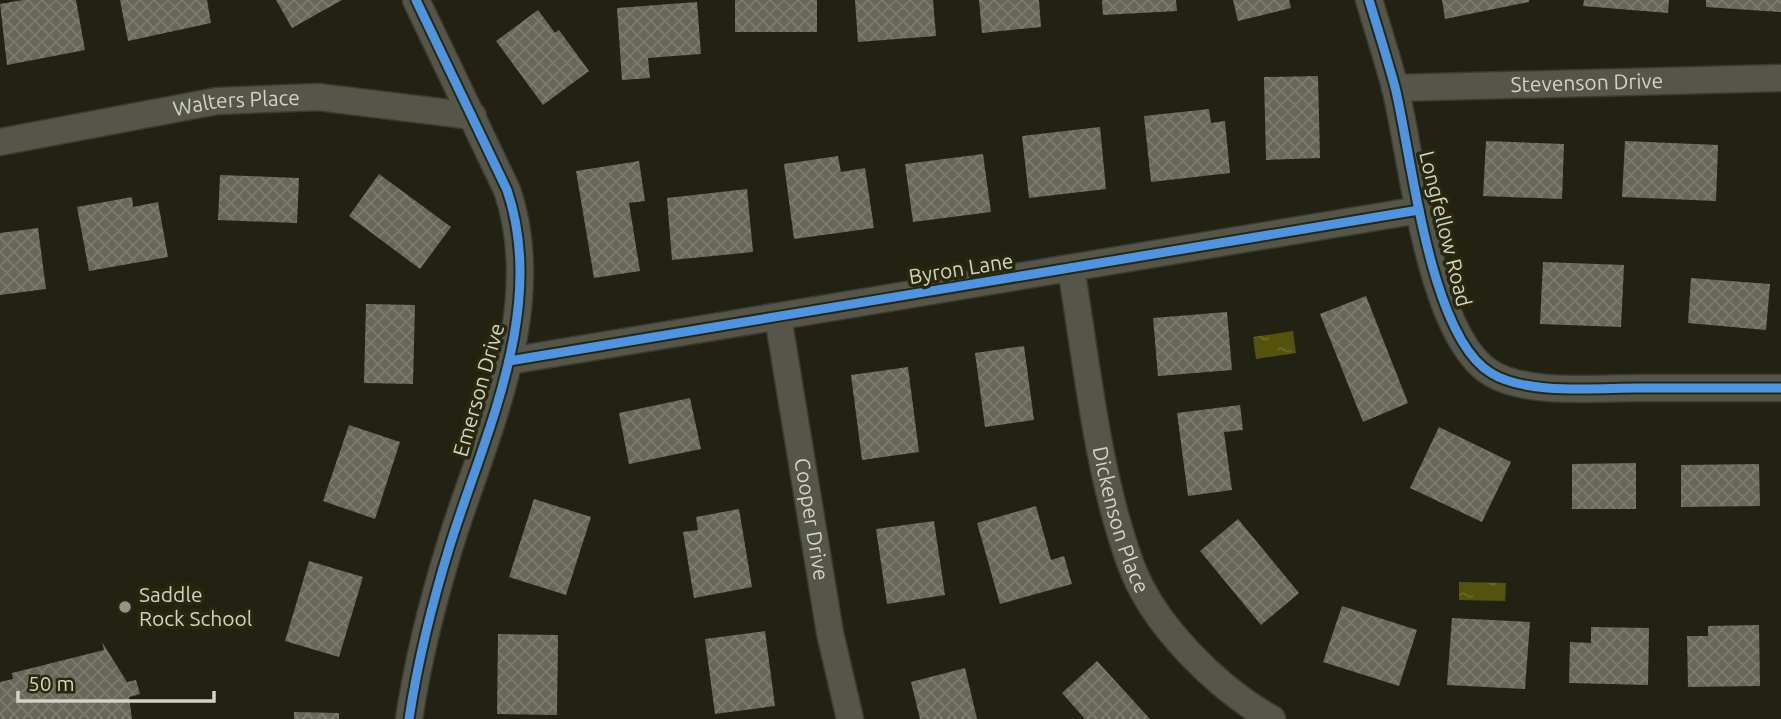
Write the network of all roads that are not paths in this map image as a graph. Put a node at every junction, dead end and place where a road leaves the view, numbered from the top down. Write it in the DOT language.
graph roads {
  1 [pos="416,0"];
  2 [pos="1369,0"];
  3 [pos="1781,78"];
  4 [pos="1395,88"];
  5 [pos="473,116"];
  6 [pos="0,142"];
  7 [pos="1419,210"];
  8 [pos="1070,268"];
  9 [pos="778,317"];
  10 [pos="509,361"];
  11 [pos="1781,388"];
  12 [pos="409,719"];
  13 [pos="850,719"];
  14 [pos="1272,719"];
  1 -- 5 [label="street, Emerson Drive"];
  2 -- 4 [label="street, Longfellow Road"];
  3 -- 4 [label="street, Stevenson Drive"];
  4 -- 7 [label="street, Longfellow Road"];
  5 -- 6 [label="street, Walters Place"];
  5 -- 10 [label="street, Emerson Drive"];
  7 -- 8 [label="street, Byron Lane"];
  7 -- 11 [label="street, Longfellow Road"];
  8 -- 9 [label="street, Byron Lane"];
  8 -- 14 [label="street, Dickenson Place"];
  9 -- 10 [label="street, Byron Lane"];
  9 -- 13 [label="street, Cooper Drive"];
  10 -- 12 [label="street, Emerson Drive"];
}
